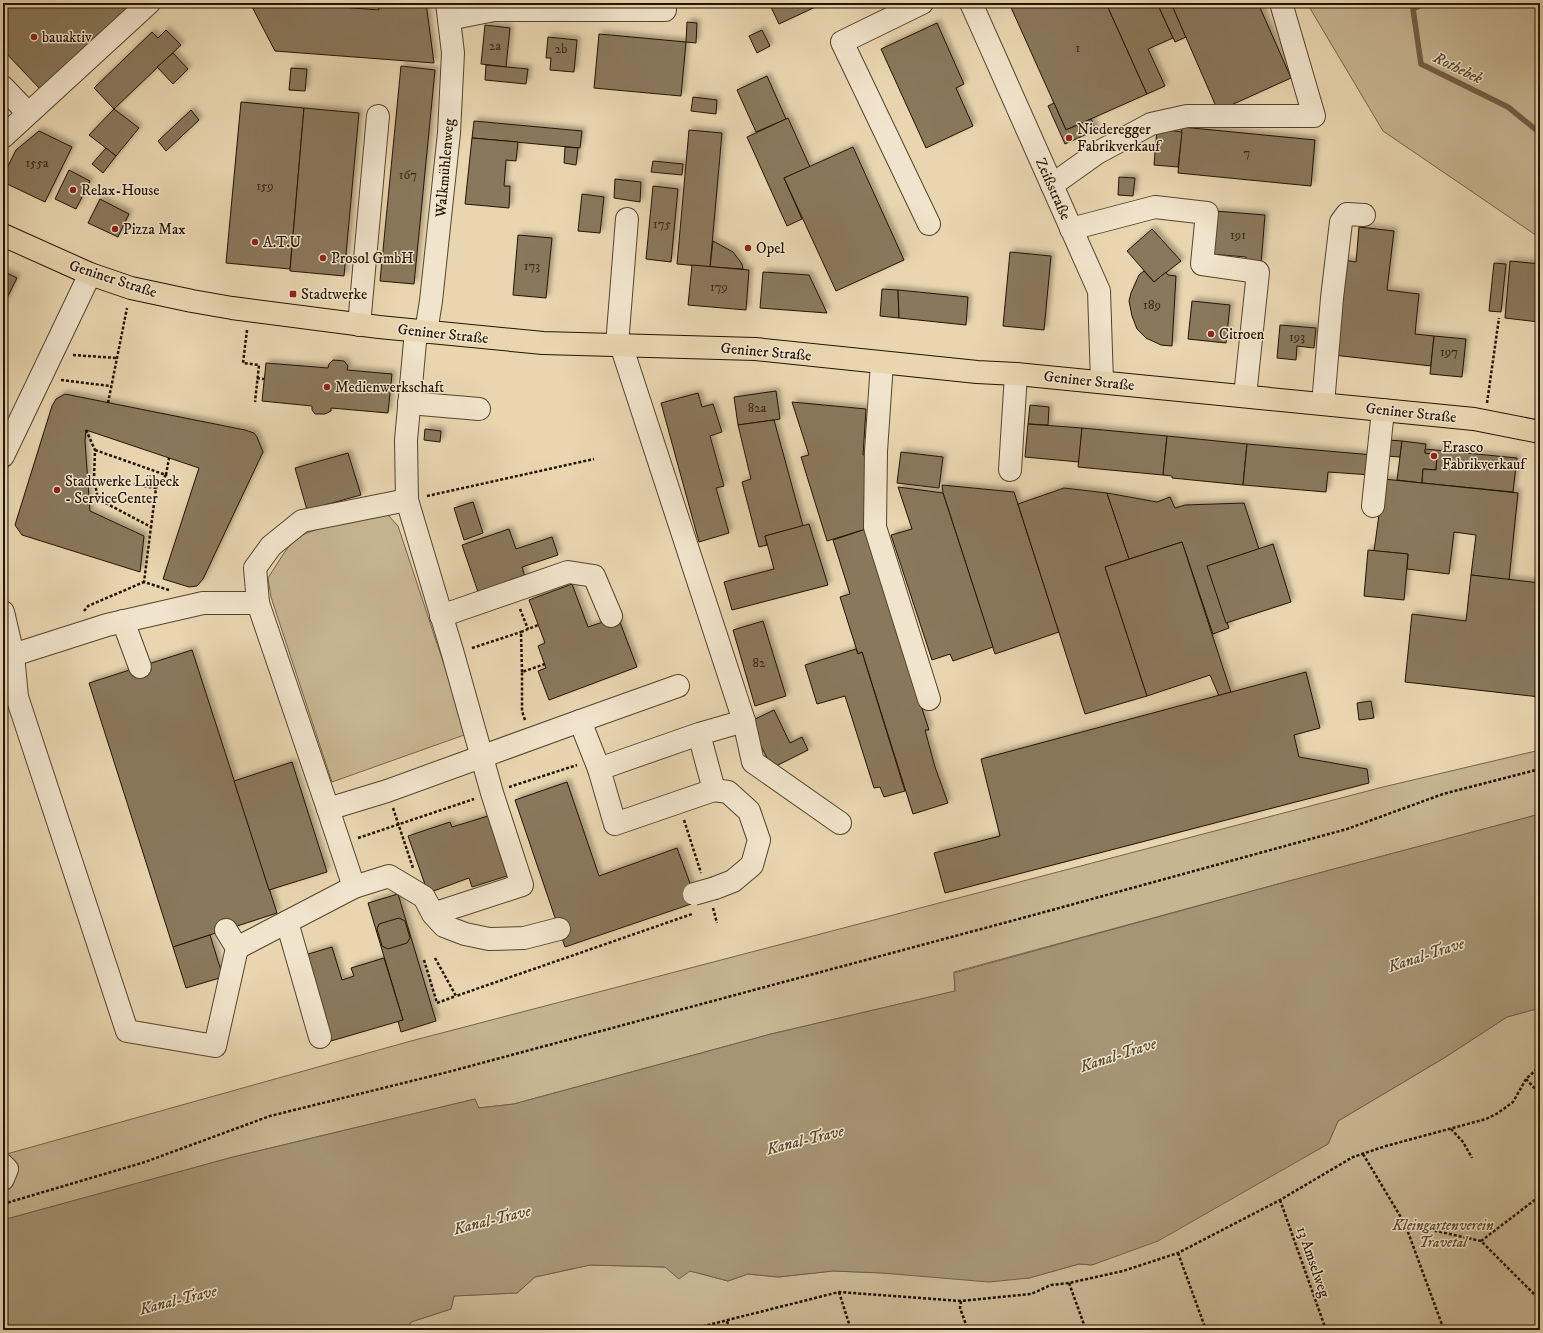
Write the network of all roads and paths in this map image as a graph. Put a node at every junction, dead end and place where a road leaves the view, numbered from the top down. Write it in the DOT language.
graph roads {
  1 [pos="149,3"];
  2 [pos="922,3"];
  3 [pos="971,3"];
  4 [pos="1281,3"];
  5 [pos="665,10"];
  6 [pos="448,11"];
  7 [pos="3,87"];
  8 [pos="28,113"];
  9 [pos="378,116"];
  10 [pos="3,137"];
  11 [pos="1052,185"];
  12 [pos="1364,215"];
  13 [pos="627,219"];
  14 [pos="929,224"];
  15 [pos="1071,229"];
  16 [pos="3,235"];
  17 [pos="90,274"];
  18 [pos="131,288"];
  19 [pos="248,310"];
  20 [pos="1499,318"];
  21 [pos="359,325"];
  22 [pos="421,332"];
  23 [pos="619,345"];
  24 [pos="52,353"];
  25 [pos="117,358"];
  26 [pos="882,363"];
  27 [pos="1016,374"];
  28 [pos="41,378"];
  29 [pos="257,378"];
  30 [pos="264,379"];
  31 [pos="1102,382"];
  32 [pos="110,386"];
  33 [pos="1245,396"];
  34 [pos="254,402"];
  35 [pos="108,403"];
  36 [pos="409,403"];
  37 [pos="1323,404"];
  38 [pos="479,409"];
  39 [pos="1383,410"];
  40 [pos="1484,421"];
  41 [pos="86,430"];
  42 [pos="1540,432"];
  43 [pos="95,450"];
  44 [pos="3,456"];
  45 [pos="169,458"];
  46 [pos="594,459"];
  47 [pos="1010,470"];
  48 [pos="166,474"];
  49 [pos="94,479"];
  50 [pos="156,488"];
  51 [pos="407,500"];
  52 [pos="1374,506"];
  53 [pos="151,527"];
  54 [pos="144,582"];
  55 [pos="173,592"];
  56 [pos="258,603"];
  57 [pos="3,612"];
  58 [pos="441,616"];
  59 [pos="611,616"];
  60 [pos="123,621"];
  61 [pos="538,625"];
  62 [pos="521,632"];
  63 [pos="78,634"];
  64 [pos="453,654"];
  65 [pos="13,655"];
  66 [pos="545,664"];
  67 [pos="140,667"];
  68 [pos="522,672"];
  69 [pos="678,686"];
  70 [pos="929,699"];
  71 [pos="580,721"];
  72 [pos="744,721"];
  73 [pos="699,734"];
  74 [pos="532,739"];
  75 [pos="483,757"];
  76 [pos="597,764"];
  77 [pos="1540,769"];
  78 [pos="714,790"];
  79 [pos="492,793"];
  80 [pos="678,802"];
  81 [pos="328,809"];
  82 [pos="840,824"];
  83 [pos="398,825"];
  84 [pos="340,844"];
  85 [pos="354,887"];
  86 [pos="705,895"];
  87 [pos="429,906"];
  88 [pos="287,922"];
  89 [pos="717,923"];
  90 [pos="559,929"];
  91 [pos="226,930"];
  92 [pos="237,948"];
  93 [pos="435,958"];
  94 [pos="424,960"];
  95 [pos="456,996"];
  96 [pos="320,1037"];
  97 [pos="1540,1066"];
  98 [pos="1526,1079"];
  99 [pos="1540,1094"];
  100 [pos="1451,1129"];
  101 [pos="1364,1154"];
  102 [pos="1472,1158"];
  103 [pos="1540,1196"];
  104 [pos="1280,1200"];
  105 [pos="3,1204"];
  106 [pos="1405,1224"];
  107 [pos="1481,1241"];
  108 [pos="1178,1253"];
  109 [pos="1069,1283"];
  110 [pos="838,1292"];
  111 [pos="1540,1300"];
  112 [pos="961,1301"];
  113 [pos="727,1321"];
  114 [pos="688,1330"];
  115 [pos="730,1330"];
  116 [pos="851,1330"];
  117 [pos="968,1330"];
  118 [pos="1086,1330"];
  119 [pos="1206,1330"];
  120 [pos="1326,1330"];
  121 [pos="1444,1330"];
  1 -- 8 [label="street"];
  2 -- 14 [label="street"];
  3 -- 11 [label="street, Zeißstraße"];
  4 -- 11 [label="street"];
  5 -- 6 [label="street"];
  6 -- 22 [label="street, Walkmühlenweg"];
  7 -- 8 [label="street"];
  8 -- 10 [label="street"];
  9 -- 21 [label="street"];
  11 -- 15 [label="street, Zeißstraße"];
  12 -- 37 [label="street"];
  13 -- 23 [label="street"];
  15 -- 31 [label="street, Zeißstraße"];
  15 -- 33 [label="street"];
  16 -- 17 [label="main road, Geniner Straße"];
  17 -- 18 [label="main road, Geniner Straße"];
  17 -- 24 [label="street"];
  18 -- 19 [label="main road, Geniner Straße"];
  18 -- 25 [label="path"];
  19 -- 21 [label="main road, Geniner Straße"];
  19 -- 29 [label="path"];
  20 -- 40 [label="path"];
  21 -- 22 [label="main road, Geniner Straße"];
  22 -- 23 [label="main road, Geniner Straße"];
  22 -- 36 [label="street, Walkmühlenweg"];
  23 -- 26 [label="main road, Geniner Straße"];
  23 -- 72 [label="street"];
  24 -- 25 [label="path"];
  24 -- 28 [label="street"];
  25 -- 32 [label="path"];
  26 -- 27 [label="main road, Geniner Straße"];
  26 -- 70 [label="street"];
  27 -- 31 [label="main road, Geniner Straße"];
  27 -- 47 [label="street"];
  28 -- 32 [label="path"];
  28 -- 44 [label="street"];
  29 -- 30 [label="path"];
  29 -- 34 [label="path"];
  31 -- 33 [label="main road, Geniner Straße"];
  32 -- 35 [label="path"];
  33 -- 37 [label="main road, Geniner Straße"];
  36 -- 38 [label="street"];
  36 -- 51 [label="street, Walkmühlenweg"];
  37 -- 39 [label="main road, Geniner Straße"];
  39 -- 40 [label="main road, Geniner Straße"];
  39 -- 52 [label="street"];
  40 -- 42 [label="main road, Geniner Straße"];
  41 -- 43 [label="path"];
  43 -- 48 [label="path"];
  43 -- 49 [label="path"];
  45 -- 48 [label="path"];
  46 -- 51 [label="path"];
  48 -- 50 [label="path"];
  49 -- 50 [label="path"];
  49 -- 53 [label="path"];
  50 -- 53 [label="path"];
  51 -- 56 [label="street"];
  51 -- 58 [label="street, Walkmühlenweg"];
  53 -- 54 [label="path"];
  54 -- 55 [label="path"];
  54 -- 63 [label="path"];
  56 -- 60 [label="street"];
  56 -- 81 [label="street"];
  57 -- 65 [label="street"];
  58 -- 59 [label="street"];
  58 -- 64 [label="street, Walkmühlenweg"];
  60 -- 63 [label="street"];
  60 -- 67 [label="street"];
  61 -- 62 [label="path"];
  62 -- 64 [label="path"];
  62 -- 68 [label="path"];
  63 -- 65 [label="street"];
  64 -- 75 [label="street, Walkmühlenweg"];
  65 -- 92 [label="street"];
  66 -- 68 [label="path"];
  68 -- 74 [label="path"];
  69 -- 71 [label="street"];
  71 -- 74 [label="street"];
  71 -- 76 [label="street"];
  72 -- 73 [label="street"];
  72 -- 82 [label="street"];
  73 -- 76 [label="street"];
  73 -- 78 [label="street"];
  74 -- 75 [label="street"];
  75 -- 79 [label="street, Walkmühlenweg"];
  75 -- 81 [label="street"];
  76 -- 79 [label="path"];
  76 -- 80 [label="street"];
  77 -- 105 [label="path"];
  78 -- 80 [label="street"];
  78 -- 86 [label="street"];
  79 -- 83 [label="path"];
  79 -- 87 [label="street, Walkmühlenweg"];
  80 -- 86 [label="path"];
  81 -- 84 [label="street"];
  83 -- 84 [label="path"];
  83 -- 87 [label="path"];
  84 -- 85 [label="street"];
  85 -- 87 [label="street"];
  85 -- 88 [label="street"];
  86 -- 89 [label="path"];
  86 -- 95 [label="path"];
  87 -- 90 [label="street"];
  88 -- 92 [label="street"];
  88 -- 96 [label="street"];
  91 -- 92 [label="street"];
  93 -- 95 [label="path"];
  94 -- 95 [label="path"];
  97 -- 98 [label="path"];
  98 -- 99 [label="path"];
  98 -- 100 [label="path"];
  100 -- 101 [label="path"];
  100 -- 102 [label="path"];
  101 -- 104 [label="path"];
  101 -- 106 [label="path"];
  103 -- 107 [label="path"];
  104 -- 108 [label="path"];
  104 -- 120 [label="path, 13 Amselweg"];
  106 -- 107 [label="path"];
  106 -- 121 [label="path"];
  107 -- 111 [label="path"];
  108 -- 109 [label="path"];
  108 -- 119 [label="path"];
  109 -- 112 [label="path"];
  109 -- 118 [label="path"];
  110 -- 112 [label="path"];
  110 -- 113 [label="path"];
  110 -- 116 [label="path"];
  112 -- 117 [label="path"];
  113 -- 114 [label="path"];
  113 -- 115 [label="path"];
}
